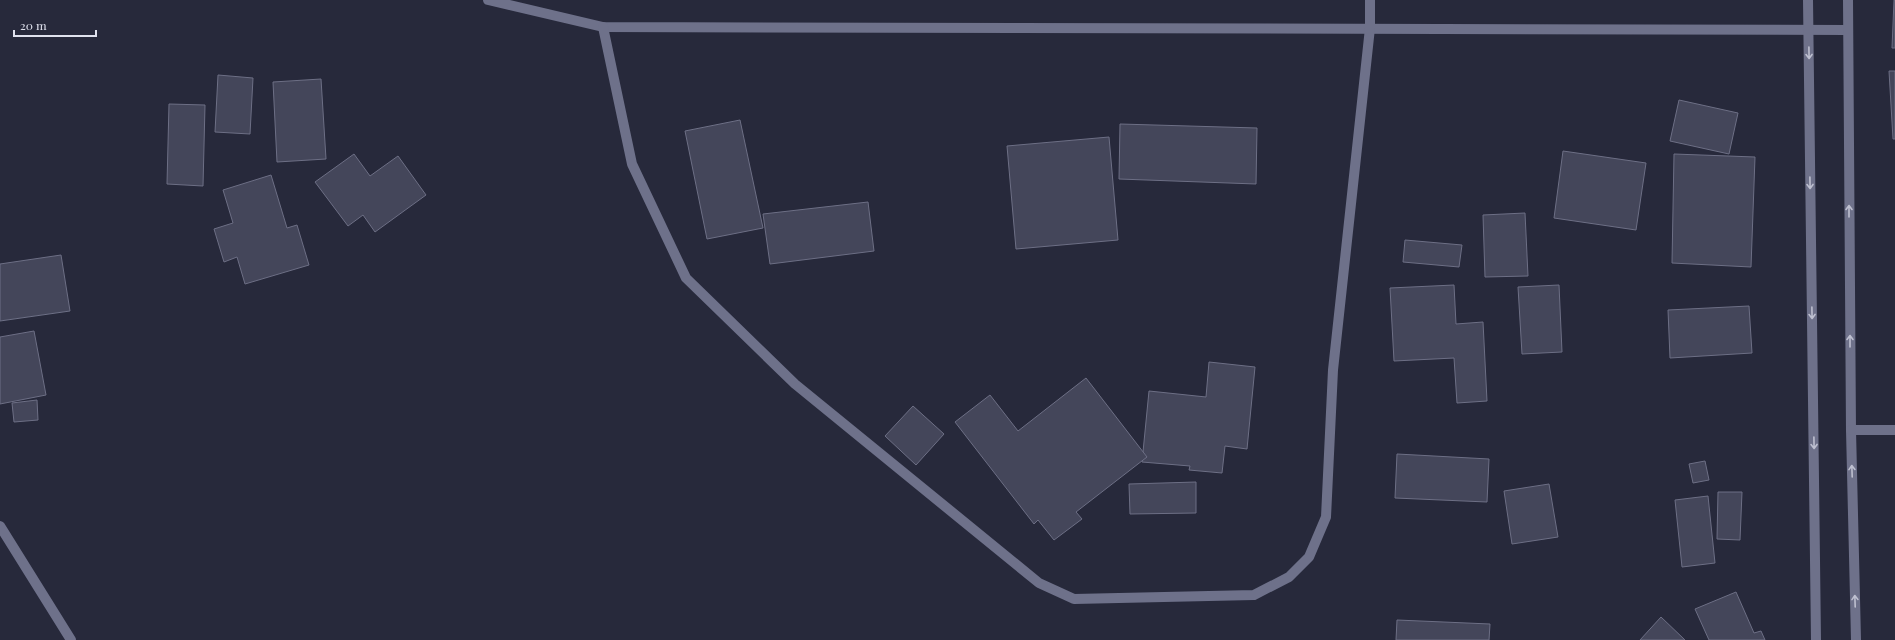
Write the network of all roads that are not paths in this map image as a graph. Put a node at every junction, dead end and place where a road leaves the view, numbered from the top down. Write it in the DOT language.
graph roads {
  1 [pos="488,0"];
  2 [pos="1370,0"];
  3 [pos="1808,0"];
  4 [pos="1848,0"];
  5 [pos="603,27"];
  6 [pos="1370,28"];
  7 [pos="1808,30"];
  8 [pos="1848,30"];
  9 [pos="1851,430"];
  10 [pos="1895,430"];
  11 [pos="0,526"];
  12 [pos="71,640"];
  13 [pos="1816,640"];
  14 [pos="1856,640"];
  1 -- 5 [label="street"];
  2 -- 6 [label="street"];
  3 -- 7 [label="street"];
  4 -- 8 [label="street"];
  5 -- 6 [label="street"];
  5 -- 6 [label="street"];
  6 -- 7 [label="street"];
  7 -- 8 [label="street"];
  7 -- 13 [label="street, one-way"];
  9 -- 8 [label="street, one-way"];
  9 -- 10 [label="street"];
  14 -- 9 [label="street, one-way"];
  11 -- 12 [label="street"];
}
